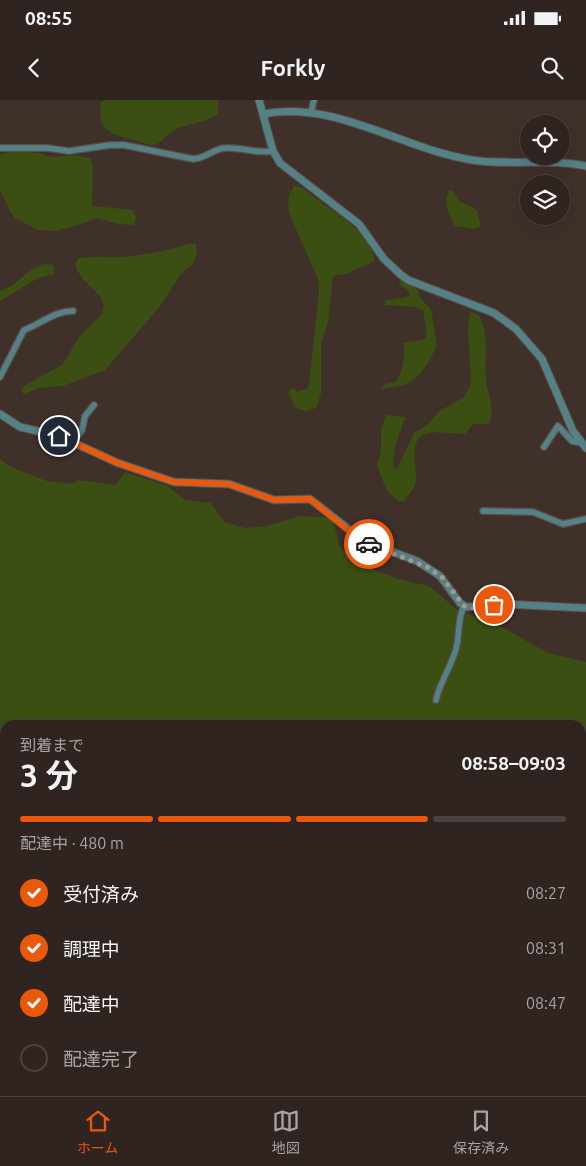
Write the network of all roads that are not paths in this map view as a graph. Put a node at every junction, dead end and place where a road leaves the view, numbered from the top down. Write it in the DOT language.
graph roads {
  1 [pos="259,100"];
  2 [pos="314,100"];
  3 [pos="312,108"];
  4 [pos="263,114"];
  5 [pos="0,148"];
  6 [pos="273,152"];
  7 [pos="586,166"];
  8 [pos="73,311"];
  9 [pos="0,377"];
  10 [pos="94,405"];
  11 [pos="0,414"];
  12 [pos="73,443"];
  13 [pos="584,445"];
  14 [pos="544,447"];
  15 [pos="483,511"];
  16 [pos="586,518"];
  17 [pos="464,606"];
  18 [pos="586,608"];
  19 [pos="436,700"];
  1 -- 4 [label="street"];
  2 -- 3 [label="street"];
  3 -- 4 [label="street"];
  3 -- 7 [label="street"];
  4 -- 6 [label="street"];
  5 -- 6 [label="street"];
  6 -- 13 [label="street"];
  8 -- 9 [label="street"];
  10 -- 12 [label="street"];
  11 -- 12 [label="street"];
  12 -- 17 [label="street"];
  13 -- 14 [label="street"];
  15 -- 16 [label="street"];
  17 -- 18 [label="street"];
  17 -- 19 [label="street"];
}
